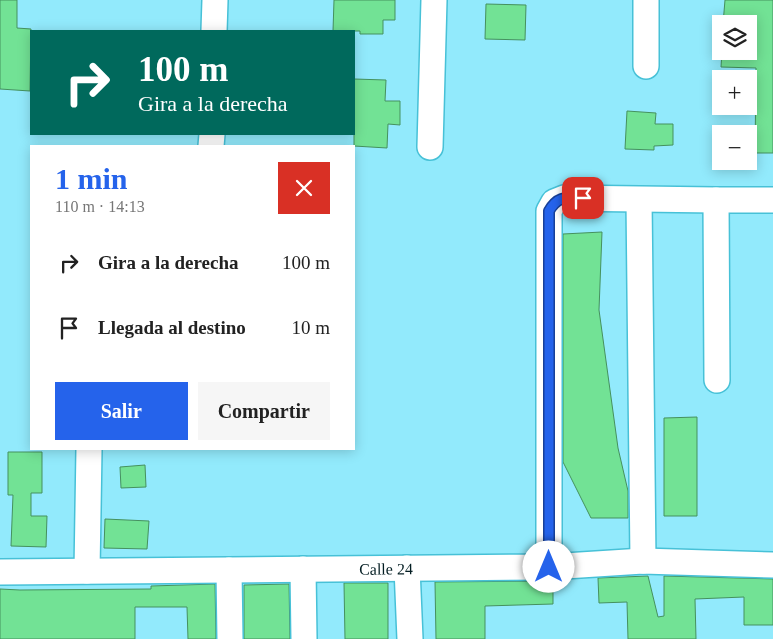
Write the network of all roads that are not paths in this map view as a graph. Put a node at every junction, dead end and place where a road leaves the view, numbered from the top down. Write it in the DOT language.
graph roads {
  1 [pos="215,0"];
  2 [pos="434,0"];
  3 [pos="646,0"];
  4 [pos="214,30"];
  5 [pos="646,66"];
  6 [pos="430,147"];
  7 [pos="639,200"];
  8 [pos="716,200"];
  9 [pos="773,200"];
  10 [pos="717,380"];
  11 [pos="89,450"];
  12 [pos="643,561"];
  13 [pos="773,565"];
  14 [pos="549,567"];
  15 [pos="407,568"];
  16 [pos="303,569"];
  17 [pos="229,570"];
  18 [pos="87,571"];
  19 [pos="0,572"];
  20 [pos="230,639"];
  21 [pos="304,639"];
  22 [pos="410,639"];
  1 -- 4 [label="street"];
  2 -- 6 [label="street"];
  3 -- 5 [label="street"];
  7 -- 8 [label="street"];
  7 -- 12 [label="street"];
  7 -- 14 [label="street"];
  8 -- 9 [label="street"];
  8 -- 10 [label="street"];
  11 -- 18 [label="street"];
  12 -- 13 [label="street, Calle 24"];
  12 -- 14 [label="street, Calle 24"];
  14 -- 15 [label="street, Calle 24"];
  15 -- 16 [label="street, Calle 24"];
  15 -- 22 [label="street"];
  16 -- 17 [label="street, Calle 24"];
  16 -- 21 [label="street"];
  17 -- 18 [label="street, Calle 24"];
  17 -- 20 [label="street"];
  18 -- 19 [label="street, Calle 24"];
}
